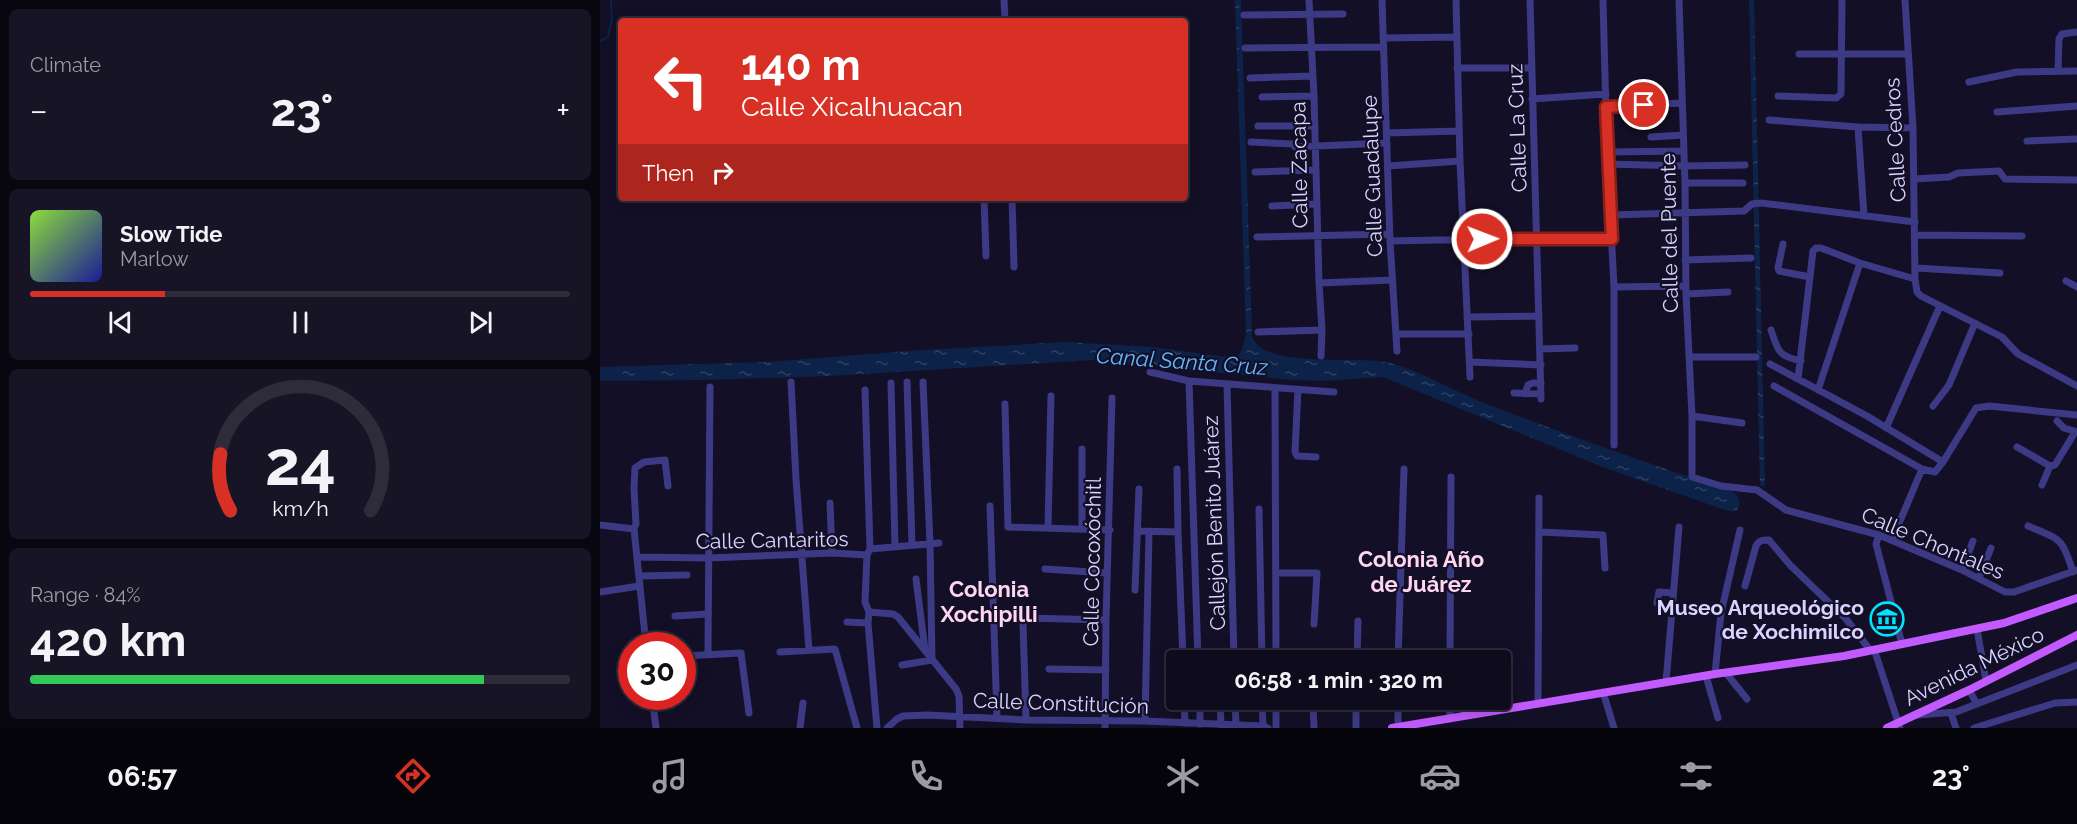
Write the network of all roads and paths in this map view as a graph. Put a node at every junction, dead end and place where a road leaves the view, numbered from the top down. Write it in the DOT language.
graph roads {
  1 [pos="1004,0"];
  2 [pos="1309,0"];
  3 [pos="1382,0"];
  4 [pos="1456,0"];
  5 [pos="1530,0"];
  6 [pos="1603,0"];
  7 [pos="1679,0"];
  8 [pos="1842,0"];
  9 [pos="1905,0"];
  10 [pos="1310,14"];
  11 [pos="1343,14"];
  12 [pos="1244,15"];
  13 [pos="1005,18"];
  14 [pos="2077,32"];
  15 [pos="1456,37"];
  16 [pos="1383,39"];
  17 [pos="1311,46"];
  18 [pos="1383,47"];
  19 [pos="1245,48"];
  20 [pos="1799,54"];
  21 [pos="1842,54"];
  22 [pos="1907,54"];
  23 [pos="1457,68"];
  24 [pos="1531,68"];
  25 [pos="2058,71"];
  26 [pos="2077,71"];
  27 [pos="1313,76"];
  28 [pos="1250,78"];
  29 [pos="1970,82"];
  30 [pos="1606,94"];
  31 [pos="1314,96"];
  32 [pos="1778,96"];
  33 [pos="1262,97"];
  34 [pos="1532,99"];
  35 [pos="1682,103"];
  36 [pos="2077,106"];
  37 [pos="1606,107"];
  38 [pos="1997,112"];
  39 [pos="1769,120"];
  40 [pos="1258,126"];
  41 [pos="1315,126"];
  42 [pos="1858,127"];
  43 [pos="1913,128"];
  44 [pos="1459,132"];
  45 [pos="1387,133"];
  46 [pos="1683,135"];
  47 [pos="1651,137"];
  48 [pos="2077,139"];
  49 [pos="2027,141"];
  50 [pos="1251,142"];
  51 [pos="1387,142"];
  52 [pos="1315,146"];
  53 [pos="1684,151"];
  54 [pos="1607,152"];
  55 [pos="1460,161"];
  56 [pos="1607,164"];
  57 [pos="1744,165"];
  58 [pos="1388,166"];
  59 [pos="1684,166"];
  60 [pos="1316,170"];
  61 [pos="1255,172"];
  62 [pos="1914,179"];
  63 [pos="2077,180"];
  64 [pos="1684,183"];
  65 [pos="1743,183"];
  66 [pos="984,201"];
  67 [pos="1012,201"];
  68 [pos="1316,204"];
  69 [pos="1272,206"];
  70 [pos="1685,212"];
  71 [pos="1611,215"];
  72 [pos="1864,216"];
  73 [pos="1915,222"];
  74 [pos="1317,235"];
  75 [pos="1916,236"];
  76 [pos="2022,236"];
  77 [pos="1257,237"];
  78 [pos="1390,238"];
  79 [pos="1537,238"];
  80 [pos="1464,239"];
  81 [pos="1612,239"];
  82 [pos="1783,243"];
  83 [pos="986,256"];
  84 [pos="1751,258"];
  85 [pos="1685,260"];
  86 [pos="1860,262"];
  87 [pos="1014,267"];
  88 [pos="1916,268"];
  89 [pos="2000,273"];
  90 [pos="1810,277"];
  91 [pos="1915,279"];
  92 [pos="1392,280"];
  93 [pos="2066,281"];
  94 [pos="1318,283"];
  95 [pos="1614,287"];
  96 [pos="2077,287"];
  97 [pos="1686,290"];
  98 [pos="1728,292"];
  99 [pos="1940,306"];
  100 [pos="1539,316"];
  101 [pos="1467,317"];
  102 [pos="1975,323"];
  103 [pos="1322,330"];
  104 [pos="1771,330"];
  105 [pos="1258,332"];
  106 [pos="1396,334"];
  107 [pos="1469,334"];
  108 [pos="1575,348"];
  109 [pos="1540,349"];
  110 [pos="1397,351"];
  111 [pos="1321,356"];
  112 [pos="1690,357"];
  113 [pos="1756,357"];
  114 [pos="1801,361"];
  115 [pos="1470,362"];
  116 [pos="1770,364"];
  117 [pos="1541,365"];
  118 [pos="1150,372"];
  119 [pos="1470,377"];
  120 [pos="1798,379"];
  121 [pos="1189,381"];
  122 [pos="791,382"];
  123 [pos="907,382"];
  124 [pos="923,382"];
  125 [pos="891,383"];
  126 [pos="1541,383"];
  127 [pos="1227,384"];
  128 [pos="1774,386"];
  129 [pos="2077,386"];
  130 [pos="710,387"];
  131 [pos="1275,389"];
  132 [pos="865,390"];
  133 [pos="1298,390"];
  134 [pos="1818,390"];
  135 [pos="1334,392"];
  136 [pos="1514,393"];
  137 [pos="1525,394"];
  138 [pos="1051,396"];
  139 [pos="1112,398"];
  140 [pos="1005,404"];
  141 [pos="1933,406"];
  142 [pos="2077,415"];
  143 [pos="1692,416"];
  144 [pos="2057,421"];
  145 [pos="1742,423"];
  146 [pos="1887,428"];
  147 [pos="1693,430"];
  148 [pos="2076,432"];
  149 [pos="1614,445"];
  150 [pos="2017,447"];
  151 [pos="1082,449"];
  152 [pos="1316,457"];
  153 [pos="1943,462"];
  154 [pos="2050,466"];
  155 [pos="1177,469"];
  156 [pos="1404,469"];
  157 [pos="1922,469"];
  158 [pos="1451,477"];
  159 [pos="2042,485"];
  160 [pos="668,486"];
  161 [pos="1138,489"];
  162 [pos="1539,498"];
  163 [pos="830,503"];
  164 [pos="990,506"];
  165 [pos="1259,509"];
  166 [pos="600,525"];
  167 [pos="2028,526"];
  168 [pos="1679,527"];
  169 [pos="1048,528"];
  170 [pos="1082,528"];
  171 [pos="634,529"];
  172 [pos="1110,530"];
  173 [pos="1740,530"];
  174 [pos="1137,531"];
  175 [pos="1178,532"];
  176 [pos="1540,532"];
  177 [pos="1149,533"];
  178 [pos="1878,535"];
  179 [pos="1892,540"];
  180 [pos="1973,541"];
  181 [pos="930,543"];
  182 [pos="939,543"];
  183 [pos="912,544"];
  184 [pos="895,546"];
  185 [pos="1990,548"];
  186 [pos="868,552"];
  187 [pos="802,554"];
  188 [pos="832,554"];
  189 [pos="638,557"];
  190 [pos="708,558"];
  191 [pos="1605,568"];
  192 [pos="1045,569"];
  193 [pos="1962,570"];
  194 [pos="2075,572"];
  195 [pos="1107,573"];
  196 [pos="1276,573"];
  197 [pos="687,574"];
  198 [pos="639,576"];
  199 [pos="1979,578"];
  200 [pos="916,579"];
  201 [pos="639,586"];
  202 [pos="1745,586"];
  203 [pos="1135,590"];
  204 [pos="600,592"];
  205 [pos="1673,593"];
  206 [pos="2077,598"];
  207 [pos="1657,603"];
  208 [pos="869,612"];
  209 [pos="708,614"];
  210 [pos="675,616"];
  211 [pos="1106,620"];
  212 [pos="848,621"];
  213 [pos="1358,621"];
  214 [pos="868,623"];
  215 [pos="1314,624"];
  216 [pos="1977,629"];
  217 [pos="644,632"];
  218 [pos="2077,635"];
  219 [pos="1902,644"];
  220 [pos="809,650"];
  221 [pos="1183,650"];
  222 [pos="1198,650"];
  223 [pos="1234,650"];
  224 [pos="1262,650"];
  225 [pos="1276,650"];
  226 [pos="1357,650"];
  227 [pos="1398,650"];
  228 [pos="1450,650"];
  229 [pos="1872,650"];
  230 [pos="780,651"];
  231 [pos="925,651"];
  232 [pos="708,654"];
  233 [pos="696,655"];
  234 [pos="932,660"];
  235 [pos="2077,664"];
  236 [pos="902,665"];
  237 [pos="1049,669"];
  238 [pos="1106,670"];
  239 [pos="1726,673"];
  240 [pos="1716,674"];
  241 [pos="1706,676"];
  242 [pos="1986,681"];
  243 [pos="1666,682"];
  244 [pos="1969,690"];
  245 [pos="1603,692"];
  246 [pos="1747,699"];
  247 [pos="2077,702"];
  248 [pos="803,703"];
  249 [pos="1538,704"];
  250 [pos="1977,704"];
  251 [pos="654,710"];
  252 [pos="1184,710"];
  253 [pos="1200,710"];
  254 [pos="1220,710"];
  255 [pos="1235,710"];
  256 [pos="1263,710"];
  257 [pos="1276,710"];
  258 [pos="1313,710"];
  259 [pos="1356,710"];
  260 [pos="1397,710"];
  261 [pos="1450,710"];
  262 [pos="749,713"];
  263 [pos="1951,713"];
  264 [pos="1914,715"];
  265 [pos="960,717"];
  266 [pos="997,718"];
  267 [pos="1718,718"];
  268 [pos="1450,719"];
  269 [pos="1026,720"];
  270 [pos="1145,721"];
  271 [pos="1185,723"];
  272 [pos="1200,724"];
  273 [pos="1440,724"];
  274 [pos="1105,725"];
  275 [pos="1221,725"];
  276 [pos="1236,725"];
  277 [pos="1899,725"];
  278 [pos="1265,727"];
  279 [pos="1411,727"];
  280 [pos="656,728"];
  281 [pos="800,728"];
  282 [pos="857,728"];
  283 [pos="877,728"];
  284 [pos="887,728"];
  285 [pos="960,728"];
  286 [pos="1276,728"];
  287 [pos="1314,728"];
  288 [pos="1356,728"];
  289 [pos="1395,728"];
  290 [pos="1614,728"];
  291 [pos="1887,728"];
  292 [pos="1956,728"];
  293 [pos="1974,728"];
  1 -- 13 [label="street"];
  2 -- 10 [label="street, Calle Zacapa"];
  3 -- 16 [label="street, Calle Guadalupe"];
  4 -- 15 [label="street"];
  5 -- 24 [label="street, Calle La Cruz"];
  6 -- 30 [label="street"];
  7 -- 35 [label="street, Calle del Puente"];
  8 -- 21 [label="street"];
  9 -- 22 [label="street, Calle Cedros"];
  10 -- 11 [label="street"];
  10 -- 12 [label="street"];
  10 -- 17 [label="street, Calle Zacapa"];
  14 -- 25 [label="street"];
  15 -- 16 [label="street"];
  15 -- 23 [label="street"];
  16 -- 18 [label="street, Calle Guadalupe"];
  17 -- 18 [label="street"];
  17 -- 19 [label="street"];
  17 -- 27 [label="street, Calle Zacapa"];
  18 -- 45 [label="street, Calle Guadalupe"];
  20 -- 21 [label="street"];
  21 -- 22 [label="street"];
  21 -- 32 [label="street"];
  22 -- 43 [label="street, Calle Cedros"];
  23 -- 24 [label="street"];
  23 -- 44 [label="street"];
  24 -- 34 [label="street, Calle La Cruz"];
  25 -- 26 [label="street"];
  25 -- 29 [label="street"];
  27 -- 28 [label="street"];
  27 -- 31 [label="street, Calle Zacapa"];
  30 -- 34 [label="street"];
  30 -- 37 [label="street"];
  31 -- 33 [label="street"];
  31 -- 41 [label="street, Calle Zacapa"];
  34 -- 79 [label="street, Calle La Cruz"];
  35 -- 37 [label="street"];
  35 -- 46 [label="street, Calle del Puente"];
  36 -- 38 [label="street"];
  37 -- 54 [label="street"];
  39 -- 42 [label="street"];
  40 -- 41 [label="street"];
  41 -- 52 [label="street, Calle Zacapa"];
  42 -- 43 [label="street"];
  42 -- 72 [label="street"];
  43 -- 62 [label="street, Calle Cedros"];
  44 -- 45 [label="street"];
  44 -- 55 [label="street"];
  45 -- 51 [label="street, Calle Guadalupe"];
  46 -- 47 [label="street"];
  46 -- 53 [label="street, Calle del Puente"];
  48 -- 49 [label="street"];
  50 -- 52 [label="street"];
  51 -- 52 [label="street"];
  51 -- 58 [label="street, Calle Guadalupe"];
  52 -- 60 [label="street, Calle Zacapa"];
  53 -- 54 [label="street"];
  53 -- 59 [label="street, Calle del Puente"];
  54 -- 56 [label="street"];
  55 -- 58 [label="street"];
  55 -- 80 [label="street"];
  56 -- 59 [label="street"];
  56 -- 71 [label="street"];
  57 -- 59 [label="street"];
  58 -- 78 [label="street, Calle Guadalupe"];
  59 -- 64 [label="street, Calle del Puente"];
  60 -- 61 [label="street"];
  60 -- 68 [label="street, Calle Zacapa"];
  62 -- 63 [label="street"];
  62 -- 73 [label="street, Calle Cedros"];
  64 -- 65 [label="street"];
  64 -- 70 [label="street, Calle del Puente"];
  66 -- 83 [label="street"];
  67 -- 87 [label="street"];
  68 -- 69 [label="street"];
  68 -- 74 [label="street, Calle Zacapa"];
  70 -- 71 [label="street"];
  70 -- 72 [label="street"];
  70 -- 85 [label="street, Calle del Puente"];
  71 -- 81 [label="street"];
  72 -- 73 [label="street"];
  73 -- 75 [label="street, Calle Cedros"];
  74 -- 77 [label="street"];
  74 -- 78 [label="street"];
  74 -- 94 [label="street, Calle Zacapa"];
  75 -- 76 [label="street"];
  75 -- 88 [label="street, Calle Cedros"];
  78 -- 80 [label="street"];
  78 -- 92 [label="street, Calle Guadalupe"];
  79 -- 80 [label="street"];
  79 -- 81 [label="street"];
  79 -- 100 [label="street, Calle La Cruz"];
  80 -- 101 [label="street"];
  81 -- 95 [label="street"];
  82 -- 90 [label="street"];
  84 -- 85 [label="street"];
  85 -- 97 [label="street, Calle del Puente"];
  86 -- 90 [label="street"];
  86 -- 91 [label="street"];
  86 -- 134 [label="street"];
  88 -- 89 [label="street"];
  88 -- 91 [label="street, Calle Cedros"];
  90 -- 114 [label="street"];
  91 -- 99 [label="street"];
  92 -- 94 [label="street"];
  92 -- 106 [label="street, Calle Guadalupe"];
  93 -- 96 [label="street"];
  94 -- 103 [label="street, Calle Zacapa"];
  95 -- 97 [label="street"];
  95 -- 149 [label="street"];
  97 -- 98 [label="street"];
  97 -- 112 [label="street, Calle del Puente"];
  99 -- 102 [label="street"];
  99 -- 146 [label="street"];
  100 -- 101 [label="street"];
  100 -- 109 [label="street, Calle La Cruz"];
  101 -- 107 [label="street"];
  102 -- 129 [label="street"];
  102 -- 141 [label="street"];
  103 -- 105 [label="street"];
  103 -- 111 [label="street, Calle Zacapa"];
  104 -- 114 [label="street"];
  106 -- 107 [label="street"];
  106 -- 110 [label="street, Calle Guadalupe"];
  107 -- 115 [label="street"];
  108 -- 109 [label="street"];
  109 -- 117 [label="street, Calle La Cruz"];
  112 -- 113 [label="street"];
  112 -- 143 [label="street, Calle del Puente"];
  114 -- 120 [label="street"];
  115 -- 117 [label="street"];
  115 -- 119 [label="street"];
  116 -- 120 [label="street"];
  117 -- 126 [label="street, Calle La Cruz"];
  118 -- 121 [label="street"];
  120 -- 134 [label="street"];
  121 -- 127 [label="street"];
  121 -- 222 [label="street"];
  122 -- 187 [label="street"];
  123 -- 183 [label="street"];
  124 -- 181 [label="street"];
  125 -- 184 [label="street"];
  126 -- 137 [label="street"];
  126 -- 137 [label="street, Calle La Cruz"];
  127 -- 131 [label="street"];
  127 -- 223 [label="street, Callejón Benito Juárez"];
  128 -- 157 [label="street"];
  130 -- 190 [label="street"];
  131 -- 133 [label="street"];
  131 -- 196 [label="street"];
  132 -- 186 [label="street"];
  133 -- 135 [label="street"];
  133 -- 152 [label="street"];
  134 -- 146 [label="street"];
  136 -- 137 [label="street"];
  138 -- 169 [label="street"];
  139 -- 172 [label="street, Calle Cocoxóchitl"];
  140 -- 169 [label="street"];
  142 -- 153 [label="street"];
  143 -- 145 [label="street"];
  143 -- 147 [label="street, Calle del Puente"];
  144 -- 148 [label="street"];
  146 -- 153 [label="street"];
  147 -- 178 [label="street, Calle Chontales"];
  148 -- 154 [label="street"];
  150 -- 154 [label="street"];
  151 -- 170 [label="street"];
  153 -- 157 [label="street"];
  154 -- 159 [label="street"];
  155 -- 175 [label="street"];
  156 -- 227 [label="street"];
  157 -- 179 [label="street"];
  158 -- 228 [label="street"];
  160 -- 171 [label="street"];
  161 -- 174 [label="street"];
  162 -- 176 [label="street"];
  163 -- 188 [label="street"];
  164 -- 266 [label="street"];
  165 -- 224 [label="street"];
  166 -- 171 [label="street"];
  167 -- 194 [label="street"];
  168 -- 205 [label="street"];
  169 -- 170 [label="street"];
  170 -- 172 [label="street"];
  171 -- 189 [label="street"];
  172 -- 195 [label="street, Calle Cocoxóchitl"];
  173 -- 240 [label="street"];
  174 -- 177 [label="street"];
  174 -- 203 [label="street"];
  175 -- 177 [label="street"];
  175 -- 221 [label="street"];
  176 -- 191 [label="street"];
  176 -- 249 [label="street"];
  177 -- 270 [label="street"];
  178 -- 179 [label="street, Calle Chontales"];
  178 -- 219 [label="street"];
  179 -- 193 [label="street, Calle Chontales"];
  180 -- 193 [label="street"];
  181 -- 182 [label="street, Calle Cantaritos"];
  181 -- 183 [label="street, Calle Cantaritos"];
  181 -- 234 [label="street"];
  183 -- 184 [label="street, Calle Cantaritos"];
  184 -- 186 [label="street, Calle Cantaritos"];
  185 -- 199 [label="street"];
  186 -- 188 [label="street, Calle Cantaritos"];
  186 -- 208 [label="street"];
  187 -- 188 [label="street, Calle Cantaritos"];
  187 -- 190 [label="street, Calle Cantaritos"];
  187 -- 220 [label="street"];
  189 -- 190 [label="street, Calle Cantaritos"];
  189 -- 198 [label="street"];
  190 -- 209 [label="street"];
  192 -- 195 [label="street"];
  193 -- 199 [label="street, Calle Chontales"];
  194 -- 199 [label="street, Calle Chontales"];
  195 -- 211 [label="street, Calle Cocoxóchitl"];
  196 -- 215 [label="street"];
  196 -- 225 [label="street"];
  197 -- 198 [label="street"];
  198 -- 201 [label="street"];
  200 -- 231 [label="street"];
  201 -- 204 [label="street"];
  201 -- 217 [label="street"];
  202 -- 229 [label="street"];
  205 -- 207 [label="street"];
  205 -- 243 [label="street"];
  206 -- 216 [label="main road"];
  208 -- 214 [label="street"];
  208 -- 231 [label="street"];
  209 -- 210 [label="street"];
  209 -- 232 [label="street"];
  211 -- 238 [label="street, Calle Cocoxóchitl"];
  211 -- 269 [label="street"];
  212 -- 214 [label="street"];
  213 -- 226 [label="street"];
  214 -- 283 [label="street"];
  216 -- 219 [label="main road"];
  216 -- 242 [label="street"];
  218 -- 242 [label="main road, Avenida México"];
  219 -- 229 [label="main road"];
  220 -- 230 [label="street"];
  220 -- 282 [label="street"];
  229 -- 239 [label="main road"];
  229 -- 277 [label="street"];
  231 -- 234 [label="street"];
  232 -- 233 [label="street"];
  232 -- 262 [label="street"];
  234 -- 236 [label="street"];
  234 -- 265 [label="street"];
  235 -- 250 [label="street"];
  237 -- 238 [label="street"];
  238 -- 274 [label="street, Calle Cocoxóchitl"];
  239 -- 240 [label="main road"];
  239 -- 246 [label="street"];
  240 -- 241 [label="main road"];
  241 -- 243 [label="main road"];
  241 -- 267 [label="street"];
  242 -- 244 [label="main road, Avenida México"];
  243 -- 245 [label="main road"];
  244 -- 250 [label="street"];
  244 -- 264 [label="main road, Avenida México"];
  245 -- 249 [label="main road"];
  245 -- 290 [label="street"];
  247 -- 293 [label="street"];
  248 -- 281 [label="street"];
  249 -- 268 [label="main road"];
  250 -- 263 [label="street"];
  251 -- 280 [label="street"];
  252 -- 271 [label="street"];
  253 -- 272 [label="street"];
  254 -- 275 [label="street"];
  255 -- 276 [label="street"];
  256 -- 278 [label="street"];
  257 -- 286 [label="street"];
  258 -- 287 [label="street"];
  259 -- 288 [label="street"];
  260 -- 289 [label="street"];
  261 -- 268 [label="street"];
  263 -- 264 [label="street"];
  263 -- 292 [label="street"];
  264 -- 277 [label="main road, Avenida México"];
  265 -- 266 [label="street, Calle Constitución"];
  265 -- 284 [label="street, Calle Constitución"];
  265 -- 285 [label="street"];
  266 -- 269 [label="street, Calle Constitución"];
  268 -- 273 [label="main road"];
  269 -- 274 [label="street, Calle Constitución"];
  270 -- 271 [label="street, Calle Constitución"];
  270 -- 274 [label="street, Calle Constitución"];
  271 -- 272 [label="street, Calle Constitución"];
  272 -- 275 [label="street, Calle Constitución"];
  273 -- 279 [label="main road"];
  275 -- 276 [label="street, Calle Constitución"];
  276 -- 278 [label="street, Calle Constitución"];
  277 -- 291 [label="main road, Avenida México"];
  279 -- 289 [label="main road"];
}
